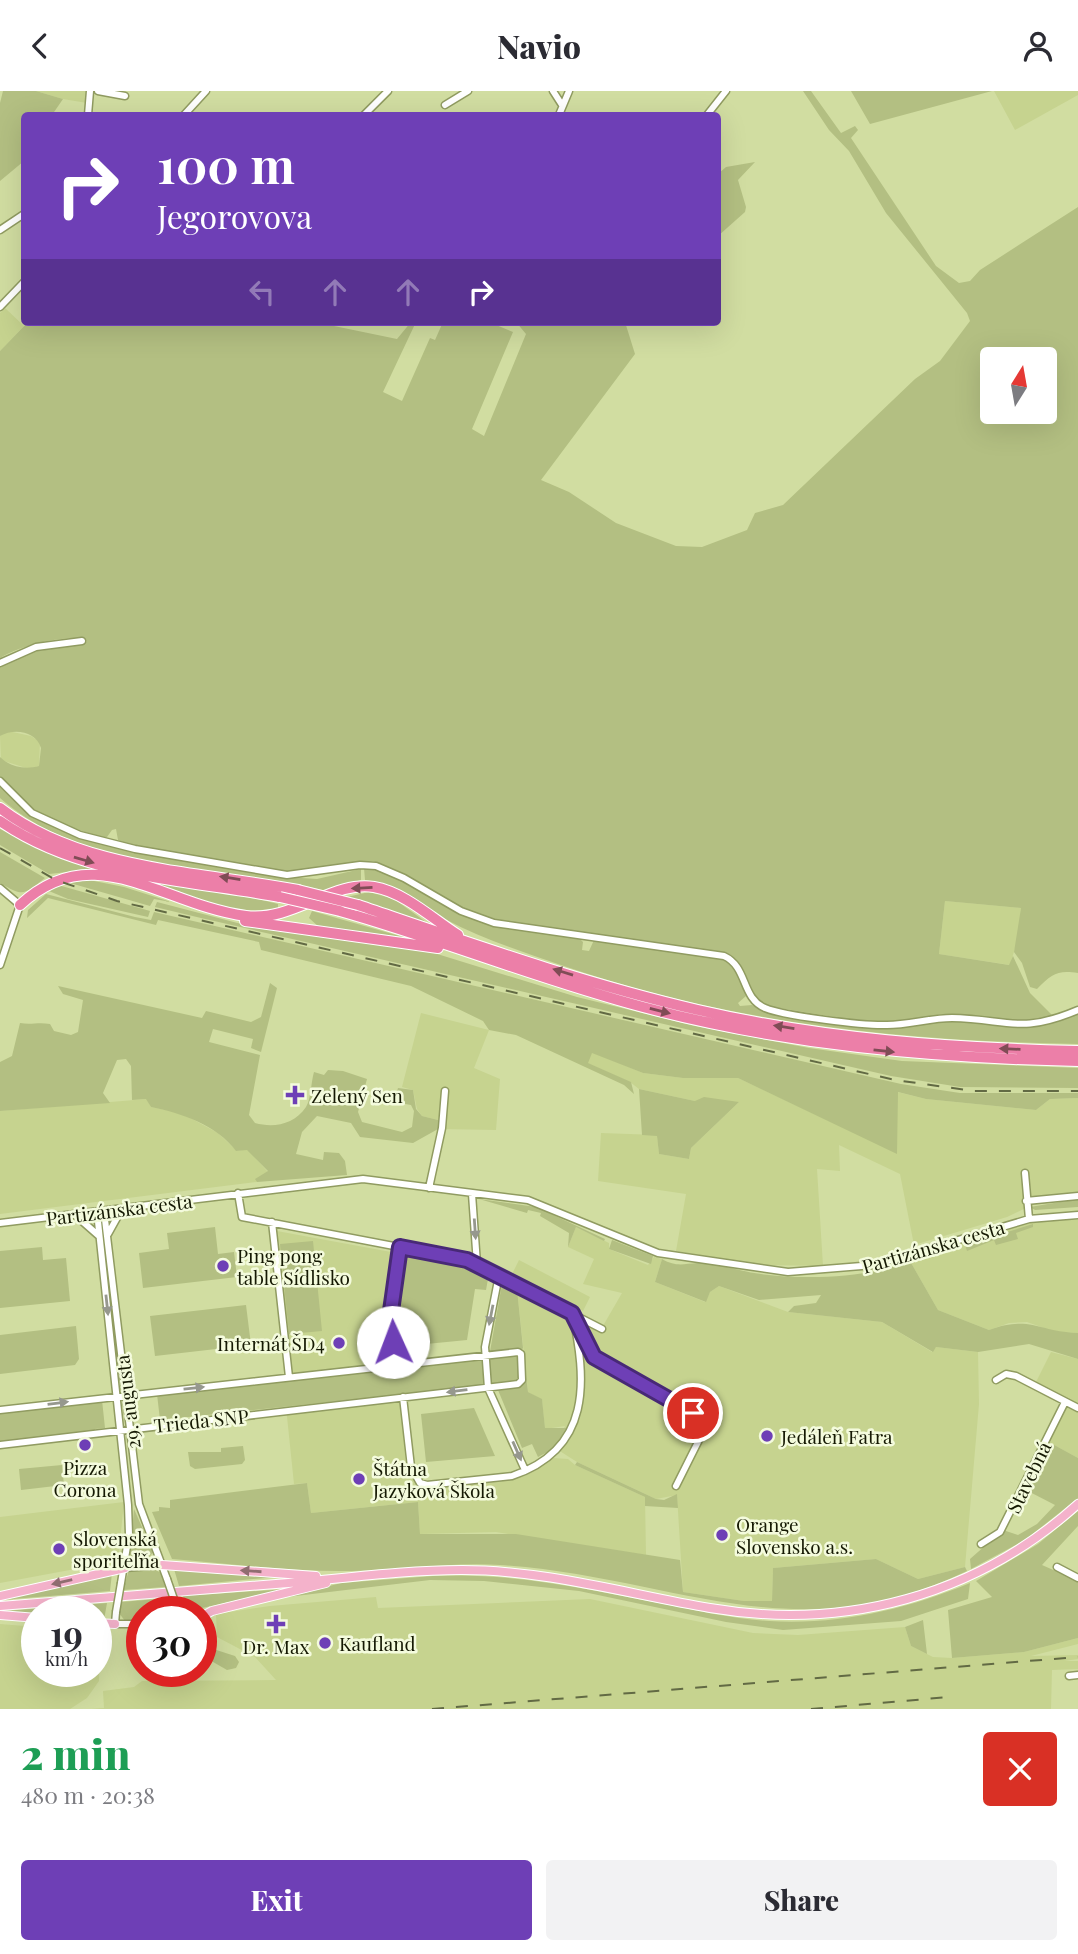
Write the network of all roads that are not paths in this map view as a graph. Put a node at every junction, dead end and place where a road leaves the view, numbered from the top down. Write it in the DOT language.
graph roads {
  1 [pos="90,91"];
  2 [pos="98,91"];
  3 [pos="206,91"];
  4 [pos="388,91"];
  5 [pos="468,91"];
  6 [pos="553,91"];
  7 [pos="569,91"];
  8 [pos="726,91"];
  9 [pos="125,96"];
  10 [pos="445,105"];
  11 [pos="562,106"];
  12 [pos="88,112"];
  13 [pos="187,112"];
  14 [pos="371,112"];
  15 [pos="560,112"];
  16 [pos="709,112"];
  17 [pos="21,216"];
  18 [pos="0,230"];
  19 [pos="21,285"];
  20 [pos="0,307"];
  21 [pos="82,641"];
  22 [pos="0,663"];
  23 [pos="0,781"];
  24 [pos="0,808"];
  25 [pos="0,821"];
  26 [pos="0,888"];
  27 [pos="20,905"];
  28 [pos="470,943"];
  29 [pos="485,958"];
  30 [pos="1,960"];
  31 [pos="1078,1010"];
  32 [pos="1078,1051"];
  33 [pos="1078,1061"];
  34 [pos="445,1091"];
  35 [pos="1025,1173"];
  36 [pos="429,1188"];
  37 [pos="238,1193"];
  38 [pos="472,1194"];
  39 [pos="1078,1196"];
  40 [pos="1026,1201"];
  41 [pos="128,1208"];
  42 [pos="100,1211"];
  43 [pos="74,1214"];
  44 [pos="1078,1215"];
  45 [pos="1028,1219"];
  46 [pos="272,1222"];
  47 [pos="0,1223"];
  48 [pos="103,1236"];
  49 [pos="400,1247"];
  50 [pos="477,1264"];
  51 [pos="499,1275"];
  52 [pos="572,1313"];
  53 [pos="602,1329"];
  54 [pos="485,1355"];
  55 [pos="395,1365"];
  56 [pos="289,1377"];
  57 [pos="996,1380"];
  58 [pos="488,1388"];
  59 [pos="126,1395"];
  60 [pos="117,1396"];
  61 [pos="403,1397"];
  62 [pos="1065,1402"];
  63 [pos="1078,1408"];
  64 [pos="0,1410"];
  65 [pos="130,1428"];
  66 [pos="120,1429"];
  67 [pos="0,1445"];
  68 [pos="525,1470"];
  69 [pos="676,1486"];
  70 [pos="1078,1504"];
  71 [pos="981,1544"];
  72 [pos="162,1565"];
  73 [pos="125,1567"];
  74 [pos="1057,1567"];
  75 [pos="343,1578"];
  76 [pos="1078,1579"];
  77 [pos="0,1596"];
  78 [pos="173,1596"];
  79 [pos="0,1606"];
  80 [pos="217,1610"];
  81 [pos="0,1615"];
  82 [pos="21,1617"];
  83 [pos="112,1624"];
  84 [pos="115,1624"];
  85 [pos="126,1624"];
  86 [pos="1069,1675"];
  87 [pos="1078,1675"];
  1 -- 12 [label="street"];
  2 -- 9 [label="street"];
  3 -- 13 [label="street"];
  4 -- 14 [label="street"];
  5 -- 10 [label="street"];
  6 -- 11 [label="street"];
  7 -- 11 [label="street"];
  8 -- 16 [label="street"];
  11 -- 15 [label="street"];
  17 -- 18 [label="street"];
  19 -- 20 [label="street"];
  21 -- 22 [label="street"];
  23 -- 31 [label="street"];
  28 -- 24 [label="highway, one-way, bridge"];
  25 -- 29 [label="highway, one-way, bridge"];
  26 -- 27 [label="street"];
  28 -- 27 [label="highway, one-way"];
  27 -- 29 [label="highway"];
  27 -- 30 [label="street"];
  32 -- 28 [label="highway, one-way"];
  29 -- 33 [label="highway, one-way"];
  34 -- 36 [label="street"];
  35 -- 40 [label="street, Partizánska cesta"];
  36 -- 37 [label="street, Partizánska cesta"];
  36 -- 38 [label="street, Partizánska cesta"];
  37 -- 41 [label="street, Partizánska cesta"];
  37 -- 46 [label="street"];
  38 -- 45 [label="street, Partizánska cesta"];
  38 -- 50 [label="street, one-way"];
  39 -- 40 [label="street, Partizánska cesta"];
  40 -- 45 [label="street, Partizánska cesta"];
  41 -- 42 [label="street, Partizánska cesta"];
  41 -- 48 [label="street"];
  42 -- 43 [label="street, Partizánska cesta"];
  42 -- 48 [label="street, 29. augusta"];
  43 -- 47 [label="street, Partizánska cesta"];
  43 -- 48 [label="street"];
  44 -- 45 [label="street, Partizánska cesta"];
  46 -- 49 [label="street"];
  46 -- 56 [label="street"];
  48 -- 59 [label="street, 29. augusta"];
  48 -- 60 [label="street, 29. augusta, one-way"];
  49 -- 50 [label="street"];
  49 -- 55 [label="street"];
  50 -- 51 [label="street"];
  51 -- 52 [label="street"];
  51 -- 54 [label="street, one-way"];
  52 -- 53 [label="street"];
  52 -- 68 [label="street"];
  52 -- 69 [label="street"];
  54 -- 55 [label="street, Trieda SNP"];
  54 -- 58 [label="street"];
  54 -- 58 [label="street, Trieda SNP"];
  55 -- 56 [label="street, Trieda SNP"];
  59 -- 56 [label="street, Trieda SNP, one-way"];
  57 -- 62 [label="street"];
  58 -- 61 [label="street, Trieda SNP, one-way"];
  58 -- 68 [label="street, one-way"];
  59 -- 60 [label="street, Trieda SNP"];
  59 -- 65 [label="street, 29. augusta"];
  64 -- 60 [label="street, Trieda SNP, one-way"];
  60 -- 66 [label="street, 29. augusta"];
  61 -- 65 [label="street, Trieda SNP"];
  61 -- 68 [label="street"];
  62 -- 63 [label="street"];
  62 -- 71 [label="street, Stavebná"];
  65 -- 66 [label="street, Trieda SNP"];
  65 -- 72 [label="street, 29. augusta"];
  66 -- 67 [label="street, Trieda SNP"];
  66 -- 73 [label="street, 29. augusta"];
  70 -- 75 [label="main road"];
  72 -- 73 [label="street"];
  75 -- 72 [label="main road, one-way"];
  72 -- 78 [label="street, 29. augusta, bridge"];
  73 -- 77 [label="main road, one-way"];
  73 -- 84 [label="street, 29. augusta, bridge"];
  74 -- 76 [label="street"];
  75 -- 79 [label="main road"];
  75 -- 80 [label="main road"];
  81 -- 82 [label="main road"];
  83 -- 84 [label="main road"];
  84 -- 85 [label="street"];
  86 -- 87 [label="street"];
}
